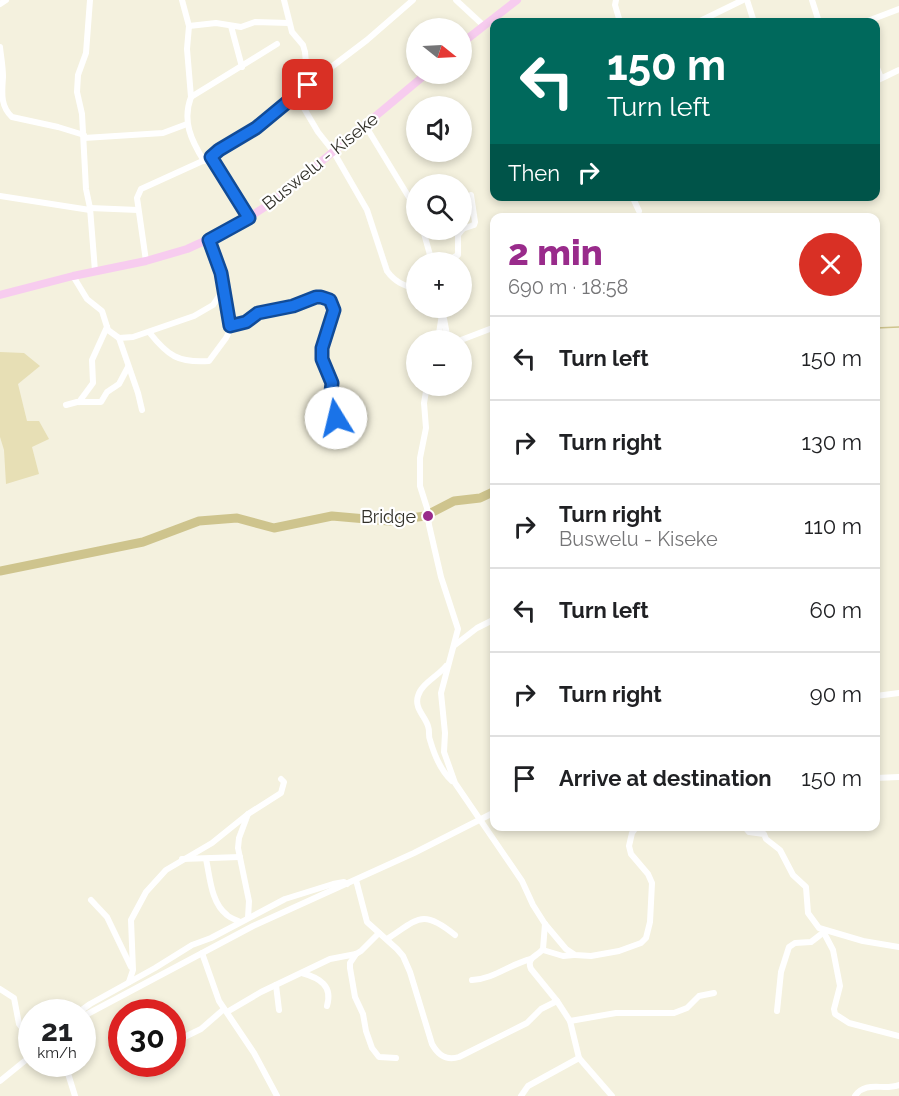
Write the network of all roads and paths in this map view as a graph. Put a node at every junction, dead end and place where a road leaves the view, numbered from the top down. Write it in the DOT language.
graph roads {
  1 [pos="6,0"];
  2 [pos="90,0"];
  3 [pos="183,0"];
  4 [pos="284,0"];
  5 [pos="456,0"];
  6 [pos="517,0"];
  7 [pos="616,0"];
  8 [pos="745,0"];
  9 [pos="812,0"];
  10 [pos="409,1"];
  11 [pos="0,4"];
  12 [pos="899,9"];
  13 [pos="493,18"];
  14 [pos="619,18"];
  15 [pos="707,18"];
  16 [pos="752,18"];
  17 [pos="818,18"];
  18 [pos="875,18"];
  19 [pos="490,20"];
  20 [pos="289,22"];
  21 [pos="483,25"];
  22 [pos="189,26"];
  23 [pos="231,26"];
  24 [pos="472,34"];
  25 [pos="277,44"];
  26 [pos="0,47"];
  27 [pos="242,67"];
  28 [pos="899,70"];
  29 [pos="880,80"];
  30 [pos="414,84"];
  31 [pos="308,85"];
  32 [pos="191,97"];
  33 [pos="292,97"];
  34 [pos="187,124"];
  35 [pos="365,125"];
  36 [pos="84,136"];
  37 [pos="333,151"];
  38 [pos="211,157"];
  39 [pos="204,161"];
  40 [pos="406,193"];
  41 [pos="0,196"];
  42 [pos="634,201"];
  43 [pos="472,202"];
  44 [pos="90,209"];
  45 [pos="138,210"];
  46 [pos="639,211"];
  47 [pos="249,218"];
  48 [pos="472,226"];
  49 [pos="209,240"];
  50 [pos="146,261"];
  51 [pos="95,271"];
  52 [pos="73,276"];
  53 [pos="222,286"];
  54 [pos="406,286"];
  55 [pos="0,295"];
  56 [pos="230,326"];
  57 [pos="107,327"];
  58 [pos="490,329"];
  59 [pos="149,332"];
  60 [pos="472,336"];
  61 [pos="119,338"];
  62 [pos="128,367"];
  63 [pos="425,396"];
  64 [pos="79,402"];
  65 [pos="66,405"];
  66 [pos="142,410"];
  67 [pos="336,418"];
  68 [pos="490,622"];
  69 [pos="455,645"];
  70 [pos="450,660"];
  71 [pos="899,693"];
  72 [pos="880,695"];
  73 [pos="899,777"];
  74 [pos="880,778"];
  75 [pos="281,779"];
  76 [pos="455,783"];
  77 [pos="248,814"];
  78 [pos="490,814"];
  79 [pos="479,820"];
  80 [pos="633,831"];
  81 [pos="748,831"];
  82 [pos="240,857"];
  83 [pos="182,859"];
  84 [pos="206,859"];
  85 [pos="356,880"];
  86 [pos="347,884"];
  87 [pos="91,900"];
  88 [pos="248,918"];
  89 [pos="240,922"];
  90 [pos="545,924"];
  91 [pos="823,931"];
  92 [pos="379,933"];
  93 [pos="455,935"];
  94 [pos="387,939"];
  95 [pos="899,947"];
  96 [pos="543,950"];
  97 [pos="202,953"];
  98 [pos="356,954"];
  99 [pos="575,955"];
  100 [pos="531,959"];
  101 [pos="132,970"];
  102 [pos="302,973"];
  103 [pos="138,978"];
  104 [pos="472,980"];
  105 [pos="129,982"];
  106 [pos="276,985"];
  107 [pos="0,989"];
  108 [pos="714,993"];
  109 [pos="96,1000"];
  110 [pos="557,1001"];
  111 [pos="327,1006"];
  112 [pos="96,1010"];
  113 [pos="279,1010"];
  114 [pos="226,1011"];
  115 [pos="777,1011"];
  116 [pos="18,1019"];
  117 [pos="570,1021"];
  118 [pos="186,1036"];
  119 [pos="899,1036"];
  120 [pos="396,1058"];
  121 [pos="579,1058"];
  122 [pos="18,1066"];
  123 [pos="69,1077"];
  124 [pos="0,1081"];
  125 [pos="899,1085"];
  126 [pos="75,1096"];
  127 [pos="278,1096"];
  128 [pos="522,1096"];
  129 [pos="612,1096"];
  130 [pos="855,1096"];
  1 -- 11 [label="street"];
  2 -- 36 [label="street"];
  3 -- 22 [label="street"];
  4 -- 20 [label="street"];
  5 -- 21 [label="street"];
  6 -- 13 [label="main road"];
  7 -- 14 [label="street"];
  8 -- 15 [label="street"];
  8 -- 16 [label="street"];
  9 -- 17 [label="street"];
  10 -- 31 [label="street"];
  12 -- 18 [label="street"];
  19 -- 21 [label="main road"];
  20 -- 23 [label="street"];
  20 -- 31 [label="street"];
  21 -- 24 [label="main road"];
  22 -- 23 [label="street"];
  22 -- 32 [label="street"];
  23 -- 27 [label="street"];
  25 -- 27 [label="street"];
  26 -- 36 [label="street"];
  27 -- 32 [label="street"];
  28 -- 29 [label="street"];
  30 -- 35 [label="main road, Buswelu - Kiseke"];
  31 -- 33 [label="street"];
  32 -- 34 [label="street"];
  33 -- 37 [label="street"];
  33 -- 38 [label="street"];
  34 -- 36 [label="street"];
  34 -- 39 [label="street"];
  35 -- 37 [label="main road, Buswelu - Kiseke"];
  35 -- 40 [label="street"];
  36 -- 44 [label="street"];
  37 -- 47 [label="main road, Buswelu - Kiseke"];
  37 -- 54 [label="street"];
  38 -- 39 [label="street"];
  38 -- 47 [label="street"];
  39 -- 45 [label="street"];
  41 -- 44 [label="street"];
  42 -- 46 [label="street"];
  43 -- 48 [label="street"];
  44 -- 45 [label="street"];
  44 -- 51 [label="street"];
  45 -- 50 [label="street"];
  47 -- 49 [label="main road, Buswelu - Kiseke"];
  49 -- 50 [label="main road, Buswelu - Kiseke"];
  49 -- 53 [label="street"];
  50 -- 51 [label="main road, Buswelu - Kiseke"];
  51 -- 52 [label="main road, Buswelu - Kiseke"];
  52 -- 55 [label="main road, Buswelu - Kiseke"];
  52 -- 57 [label="street"];
  53 -- 56 [label="street"];
  53 -- 59 [label="street"];
  56 -- 59 [label="street"];
  56 -- 67 [label="street"];
  57 -- 61 [label="street"];
  57 -- 64 [label="street"];
  58 -- 60 [label="street"];
  59 -- 61 [label="street"];
  61 -- 62 [label="street"];
  62 -- 64 [label="street"];
  62 -- 66 [label="street"];
  63 -- 69 [label="street"];
  64 -- 65 [label="street"];
  68 -- 69 [label="street"];
  69 -- 70 [label="street"];
  70 -- 76 [label="street"];
  70 -- 76 [label="street"];
  71 -- 72 [label="street"];
  73 -- 74 [label="street"];
  75 -- 77 [label="street"];
  76 -- 79 [label="street"];
  77 -- 82 [label="street"];
  77 -- 83 [label="street"];
  78 -- 79 [label="street"];
  79 -- 85 [label="street"];
  79 -- 90 [label="street"];
  80 -- 99 [label="street"];
  81 -- 91 [label="street"];
  82 -- 84 [label="street"];
  82 -- 88 [label="street"];
  83 -- 84 [label="street"];
  83 -- 101 [label="street"];
  84 -- 89 [label="street"];
  85 -- 86 [label="street"];
  85 -- 92 [label="street"];
  86 -- 88 [label="street"];
  86 -- 97 [label="street"];
  87 -- 101 [label="street"];
  88 -- 89 [label="street"];
  89 -- 103 [label="street"];
  90 -- 96 [label="street"];
  90 -- 99 [label="street"];
  91 -- 95 [label="street"];
  91 -- 115 [label="street"];
  91 -- 119 [label="street"];
  92 -- 94 [label="street"];
  92 -- 98 [label="street"];
  93 -- 94 [label="street"];
  94 -- 110 [label="street"];
  96 -- 99 [label="street"];
  96 -- 100 [label="street"];
  97 -- 112 [label="street"];
  97 -- 114 [label="street"];
  98 -- 102 [label="street"];
  98 -- 120 [label="street"];
  100 -- 104 [label="street"];
  100 -- 110 [label="street"];
  101 -- 103 [label="street"];
  101 -- 105 [label="street"];
  102 -- 106 [label="street"];
  102 -- 111 [label="street"];
  103 -- 105 [label="street"];
  105 -- 109 [label="street"];
  106 -- 113 [label="street"];
  106 -- 114 [label="street"];
  107 -- 116 [label="street"];
  108 -- 117 [label="street"];
  110 -- 117 [label="street"];
  114 -- 118 [label="street"];
  114 -- 127 [label="street"];
  117 -- 121 [label="street"];
  121 -- 128 [label="street"];
  121 -- 129 [label="street"];
  122 -- 124 [label="street"];
  123 -- 126 [label="street"];
  125 -- 130 [label="street"];
}
